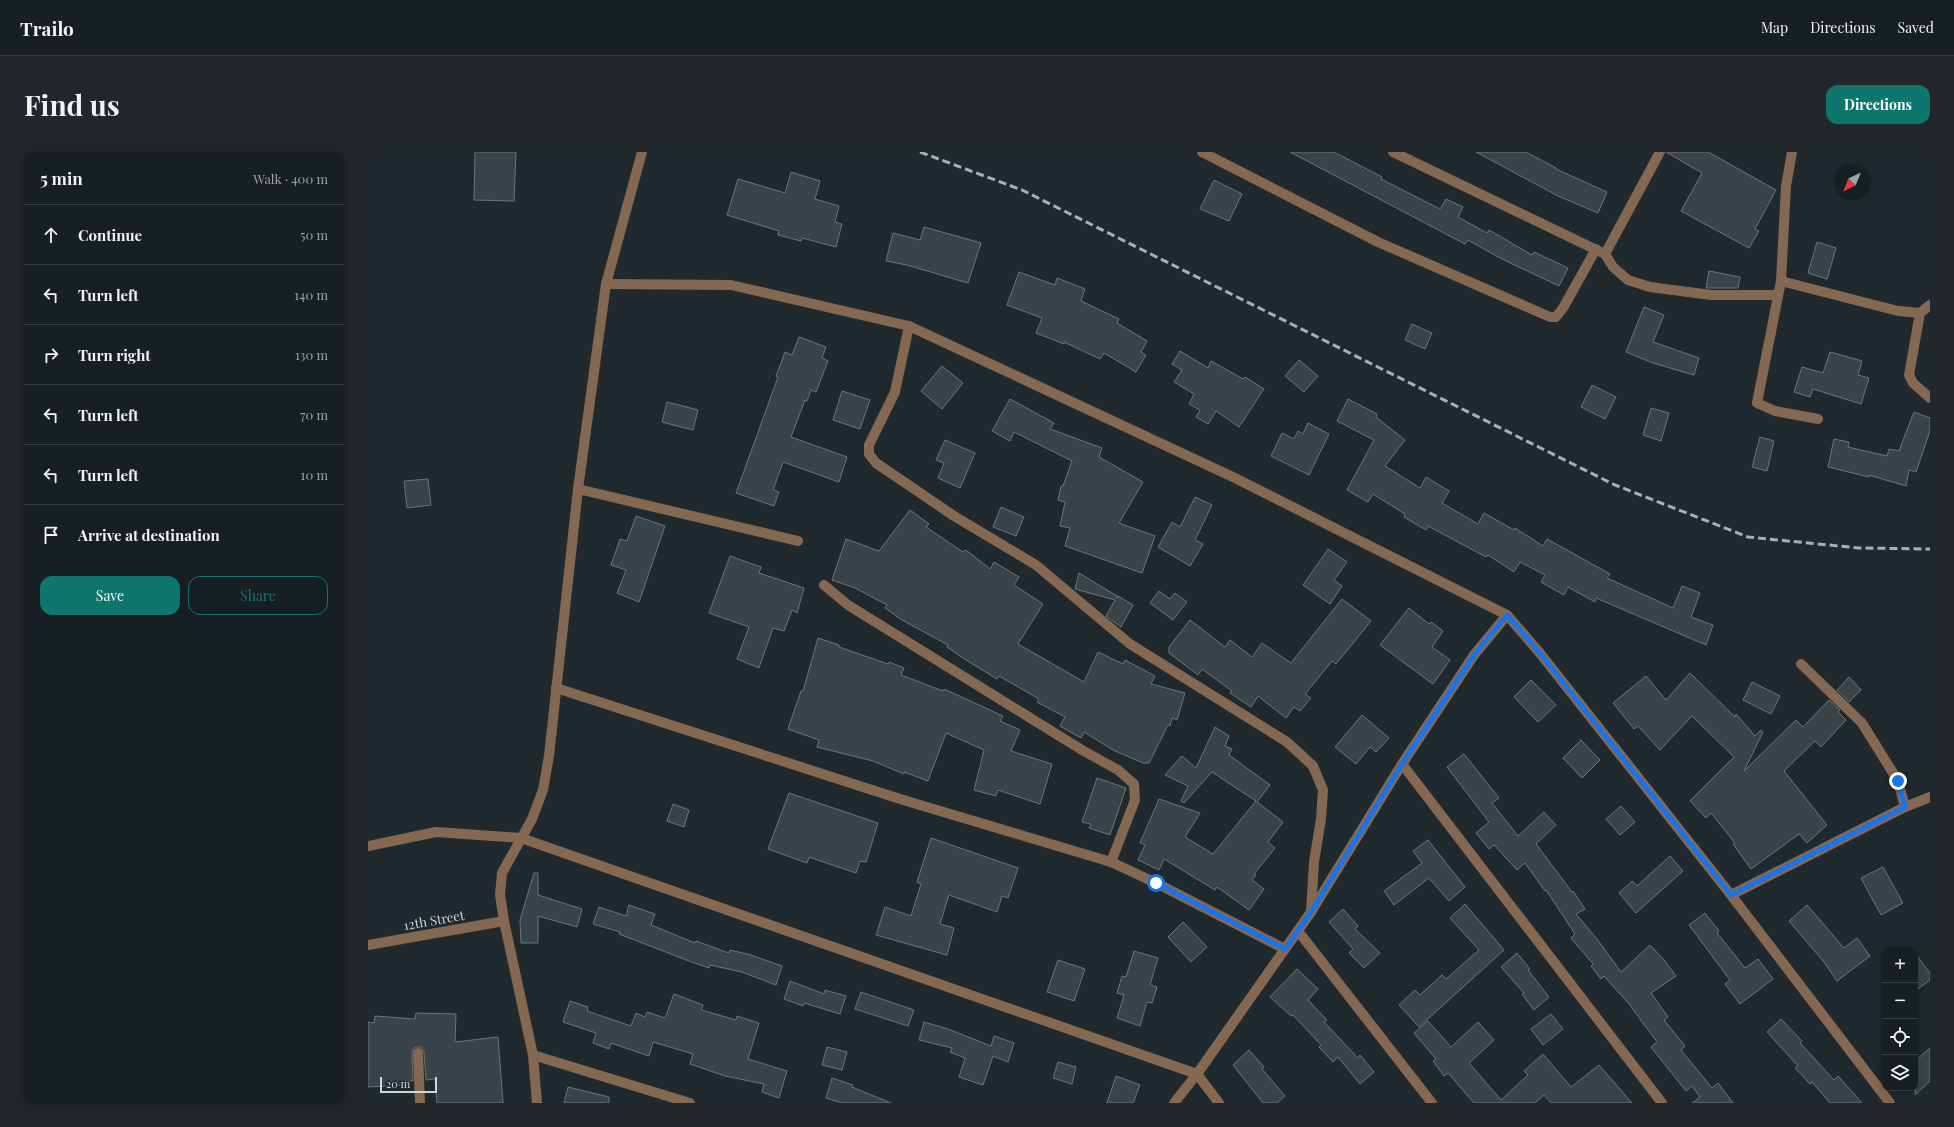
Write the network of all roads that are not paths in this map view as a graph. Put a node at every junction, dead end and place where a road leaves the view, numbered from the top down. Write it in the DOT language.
graph roads {
  1 [pos="642,152"];
  2 [pos="1202,152"];
  3 [pos="1394,152"];
  4 [pos="1660,152"];
  5 [pos="1792,152"];
  6 [pos="1596,250"];
  7 [pos="1605,254"];
  8 [pos="1781,281"];
  9 [pos="606,284"];
  10 [pos="1778,295"];
  11 [pos="1930,305"];
  12 [pos="1920,314"];
  13 [pos="909,326"];
  14 [pos="1930,398"];
  15 [pos="1818,419"];
  16 [pos="578,489"];
  17 [pos="798,541"];
  18 [pos="824,585"];
  19 [pos="1507,615"];
  20 [pos="1801,664"];
  21 [pos="556,688"];
  22 [pos="1402,764"];
  23 [pos="1930,796"];
  24 [pos="1905,807"];
  25 [pos="521,838"];
  26 [pos="368,846"];
  27 [pos="1111,862"];
  28 [pos="1731,895"];
  29 [pos="1311,912"];
  30 [pos="504,921"];
  31 [pos="1298,931"];
  32 [pos="368,945"];
  33 [pos="1285,949"];
  34 [pos="418,1052"];
  35 [pos="533,1055"];
  36 [pos="1197,1074"];
  37 [pos="420,1103"];
  38 [pos="537,1103"];
  39 [pos="690,1103"];
  40 [pos="1174,1103"];
  41 [pos="1219,1103"];
  42 [pos="1432,1103"];
  43 [pos="1662,1103"];
  44 [pos="1890,1103"];
  1 -- 9 [label="street"];
  2 -- 6 [label="street"];
  3 -- 6 [label="street"];
  4 -- 7 [label="street"];
  5 -- 8 [label="street"];
  6 -- 7 [label="street"];
  7 -- 10 [label="street"];
  8 -- 10 [label="street"];
  8 -- 12 [label="street"];
  9 -- 13 [label="street"];
  9 -- 16 [label="street"];
  10 -- 15 [label="street"];
  11 -- 12 [label="street"];
  12 -- 14 [label="street"];
  13 -- 19 [label="street"];
  13 -- 29 [label="street"];
  16 -- 17 [label="street"];
  16 -- 21 [label="street"];
  18 -- 27 [label="street"];
  19 -- 22 [label="street"];
  19 -- 28 [label="street"];
  20 -- 24 [label="street"];
  21 -- 25 [label="street"];
  21 -- 27 [label="street"];
  22 -- 29 [label="street"];
  22 -- 43 [label="street"];
  23 -- 24 [label="street"];
  24 -- 28 [label="street"];
  25 -- 26 [label="street"];
  25 -- 30 [label="street"];
  25 -- 36 [label="street"];
  27 -- 33 [label="street"];
  28 -- 44 [label="street"];
  29 -- 31 [label="street"];
  30 -- 32 [label="street, 12th Street"];
  30 -- 35 [label="street"];
  31 -- 33 [label="street"];
  31 -- 42 [label="street"];
  33 -- 36 [label="street"];
  34 -- 37 [label="street"];
  35 -- 38 [label="street"];
  35 -- 39 [label="street"];
  36 -- 40 [label="street"];
  36 -- 41 [label="street"];
}
